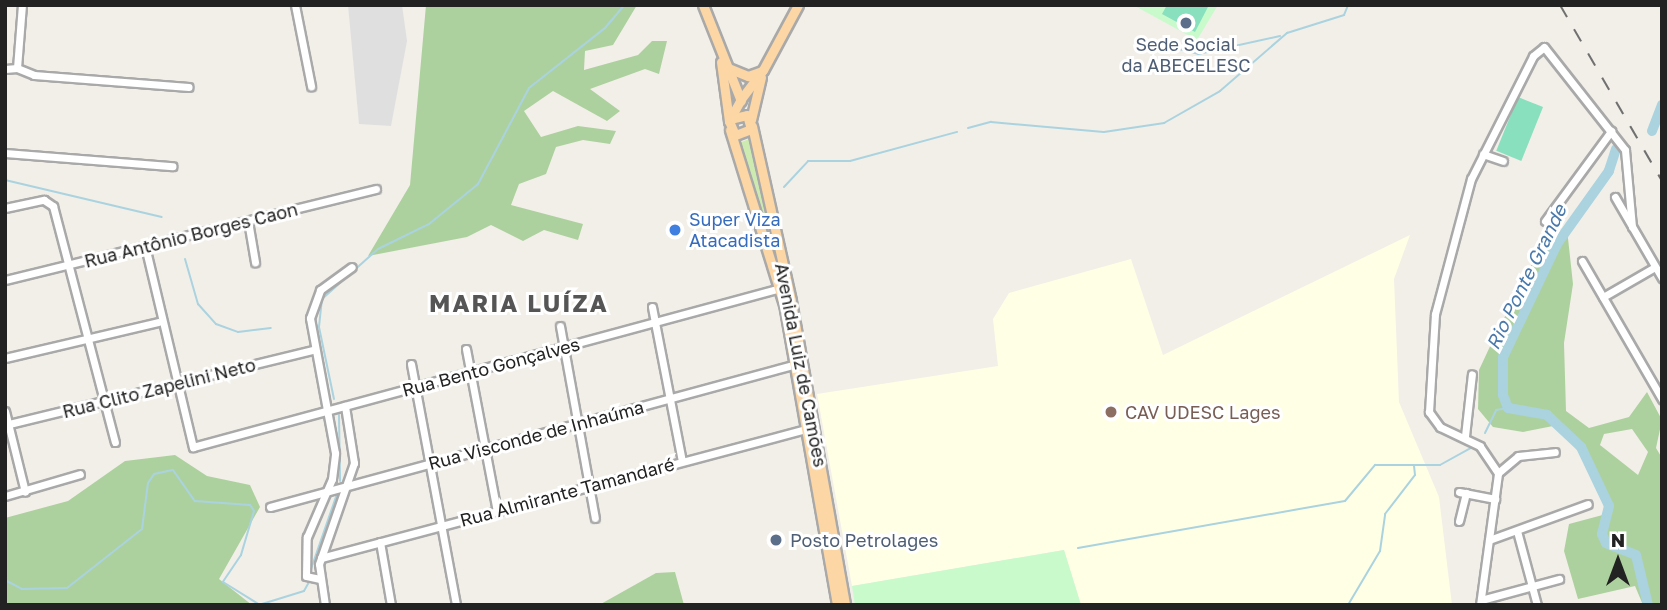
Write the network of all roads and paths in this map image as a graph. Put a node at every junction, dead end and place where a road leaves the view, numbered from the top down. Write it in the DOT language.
graph roads {
  1 [pos="22,5"];
  2 [pos="295,5"];
  3 [pos="703,5"];
  4 [pos="798,5"];
  5 [pos="720,50"];
  6 [pos="17,68"];
  7 [pos="728,68"];
  8 [pos="5,69"];
  9 [pos="763,70"];
  10 [pos="310,86"];
  11 [pos="189,87"];
  12 [pos="741,99"];
  13 [pos="750,120"];
  14 [pos="730,124"];
  15 [pos="1611,131"];
  16 [pos="5,153"];
  17 [pos="1483,155"];
  18 [pos="1503,161"];
  19 [pos="172,166"];
  20 [pos="376,190"];
  21 [pos="1615,197"];
  22 [pos="5,208"];
  23 [pos="248,221"];
  24 [pos="1545,221"];
  25 [pos="1632,227"];
  26 [pos="145,246"];
  27 [pos="1582,261"];
  28 [pos="255,262"];
  29 [pos="68,265"];
  30 [pos="352,267"];
  31 [pos="1655,267"];
  32 [pos="1662,278"];
  33 [pos="5,280"];
  34 [pos="784,287"];
  35 [pos="1603,297"];
  36 [pos="652,307"];
  37 [pos="158,322"];
  38 [pos="655,322"];
  39 [pos="560,326"];
  40 [pos="88,339"];
  41 [pos="564,347"];
  42 [pos="466,349"];
  43 [pos="313,350"];
  44 [pos="5,358"];
  45 [pos="798,363"];
  46 [pos="411,364"];
  47 [pos="471,372"];
  48 [pos="1472,374"];
  49 [pos="176,384"];
  50 [pos="415,387"];
  51 [pos="1661,395"];
  52 [pos="670,398"];
  53 [pos="104,401"];
  54 [pos="345,406"];
  55 [pos="329,410"];
  56 [pos="5,411"];
  57 [pos="578,423"];
  58 [pos="7,425"];
  59 [pos="810,428"];
  60 [pos="1465,436"];
  61 [pos="115,442"];
  62 [pos="485,448"];
  63 [pos="1555,452"];
  64 [pos="682,461"];
  65 [pos="429,463"];
  66 [pos="1498,473"];
  67 [pos="80,474"];
  68 [pos="350,485"];
  69 [pos="590,486"];
  70 [pos="327,491"];
  71 [pos="25,492"];
  72 [pos="5,496"];
  73 [pos="1494,499"];
  74 [pos="1588,504"];
  75 [pos="270,507"];
  76 [pos="497,511"];
  77 [pos="595,517"];
  78 [pos="1459,521"];
  79 [pos="441,526"];
  80 [pos="1517,531"];
  81 [pos="1489,540"];
  82 [pos="380,542"];
  83 [pos="321,558"];
  84 [pos="320,579"];
  85 [pos="1559,579"];
  86 [pos="1532,586"];
  87 [pos="1481,602"];
  88 [pos="841,603"];
  89 [pos="325,605"];
  90 [pos="391,605"];
  91 [pos="456,605"];
  92 [pos="1537,605"];
  1 -- 6 [label="street"];
  2 -- 10 [label="street"];
  3 -- 5 [label="main road"];
  4 -- 9 [label="main road"];
  5 -- 7 [label="main road, Avenida Luiz de Camões"];
  5 -- 14 [label="main road, Avenida Luiz de Camões"];
  6 -- 8 [label="street"];
  6 -- 11 [label="street"];
  7 -- 9 [label="main road"];
  7 -- 12 [label="main road, Avenida Luiz de Camões"];
  9 -- 12 [label="main road"];
  9 -- 13 [label="main road"];
  12 -- 13 [label="main road, Avenida Luiz de Camões"];
  12 -- 14 [label="main road"];
  13 -- 14 [label="main road"];
  13 -- 14 [label="main road"];
  13 -- 34 [label="main road, Avenida Luiz de Camões"];
  14 -- 34 [label="main road, Avenida Luiz de Camões"];
  15 -- 17 [label="street"];
  15 -- 24 [label="street"];
  15 -- 25 [label="street"];
  16 -- 19 [label="street"];
  17 -- 18 [label="street"];
  17 -- 60 [label="street"];
  20 -- 23 [label="street, Rua Antônio Borges Caon"];
  21 -- 25 [label="street"];
  22 -- 29 [label="street"];
  23 -- 26 [label="street, Rua Antônio Borges Caon"];
  23 -- 28 [label="street"];
  25 -- 31 [label="street"];
  26 -- 29 [label="street, Rua Antônio Borges Caon"];
  26 -- 37 [label="street"];
  27 -- 35 [label="street"];
  29 -- 33 [label="street, Rua Antônio Borges Caon"];
  29 -- 40 [label="street"];
  30 -- 43 [label="street"];
  31 -- 32 [label="street"];
  31 -- 35 [label="street"];
  34 -- 38 [label="street, Rua Bento Gonçalves"];
  34 -- 45 [label="main road, Avenida Luiz de Camões"];
  35 -- 51 [label="street"];
  36 -- 38 [label="street"];
  37 -- 40 [label="street"];
  37 -- 49 [label="street"];
  38 -- 41 [label="street, Rua Bento Gonçalves"];
  38 -- 52 [label="street"];
  39 -- 41 [label="street"];
  40 -- 44 [label="street"];
  40 -- 53 [label="street"];
  41 -- 47 [label="street, Rua Bento Gonçalves"];
  41 -- 57 [label="street"];
  42 -- 47 [label="street"];
  43 -- 49 [label="street, Rua Clito Zapelini Neto"];
  43 -- 55 [label="street"];
  45 -- 52 [label="street, Rua Visconde de Inhaúma"];
  45 -- 59 [label="main road, Avenida Luiz de Camões"];
  46 -- 50 [label="street"];
  47 -- 50 [label="street, Rua Bento Gonçalves"];
  47 -- 62 [label="street"];
  48 -- 60 [label="street"];
  49 -- 53 [label="street, Rua Clito Zapelini Neto"];
  49 -- 55 [label="street, Rua Bento Gonçalves"];
  50 -- 54 [label="street, Rua Bento Gonçalves"];
  50 -- 65 [label="street"];
  52 -- 57 [label="street, Rua Visconde de Inhaúma"];
  52 -- 64 [label="street"];
  53 -- 58 [label="street, Rua Clito Zapelini Neto"];
  53 -- 61 [label="street"];
  54 -- 55 [label="street, Rua Bento Gonçalves"];
  54 -- 68 [label="street"];
  55 -- 70 [label="street"];
  56 -- 58 [label="street"];
  57 -- 62 [label="street, Rua Visconde de Inhaúma"];
  57 -- 69 [label="street"];
  58 -- 71 [label="street"];
  59 -- 64 [label="street, Rua Almirante Tamandaré"];
  59 -- 88 [label="main road, Avenida Luiz de Camões"];
  60 -- 66 [label="street"];
  62 -- 65 [label="street, Rua Visconde de Inhaúma"];
  62 -- 76 [label="street"];
  63 -- 66 [label="street"];
  64 -- 69 [label="street, Rua Almirante Tamandaré"];
  65 -- 68 [label="street, Rua Visconde de Inhaúma"];
  65 -- 79 [label="street"];
  66 -- 73 [label="street"];
  67 -- 71 [label="street"];
  68 -- 70 [label="street, Rua Visconde de Inhaúma"];
  68 -- 83 [label="street"];
  69 -- 76 [label="street, Rua Almirante Tamandaré"];
  69 -- 77 [label="street"];
  70 -- 75 [label="street, Rua Visconde de Inhaúma"];
  70 -- 84 [label="street"];
  71 -- 72 [label="street"];
  73 -- 78 [label="street"];
  73 -- 81 [label="street"];
  74 -- 80 [label="street"];
  76 -- 79 [label="street, Rua Almirante Tamandaré"];
  79 -- 82 [label="street, Rua Almirante Tamandaré"];
  79 -- 91 [label="street"];
  80 -- 81 [label="street"];
  80 -- 86 [label="street"];
  81 -- 87 [label="street"];
  82 -- 83 [label="street, Rua Almirante Tamandaré"];
  82 -- 90 [label="street"];
  83 -- 84 [label="street"];
  84 -- 89 [label="street"];
  85 -- 86 [label="street"];
  86 -- 87 [label="street"];
  86 -- 92 [label="street"];
}
